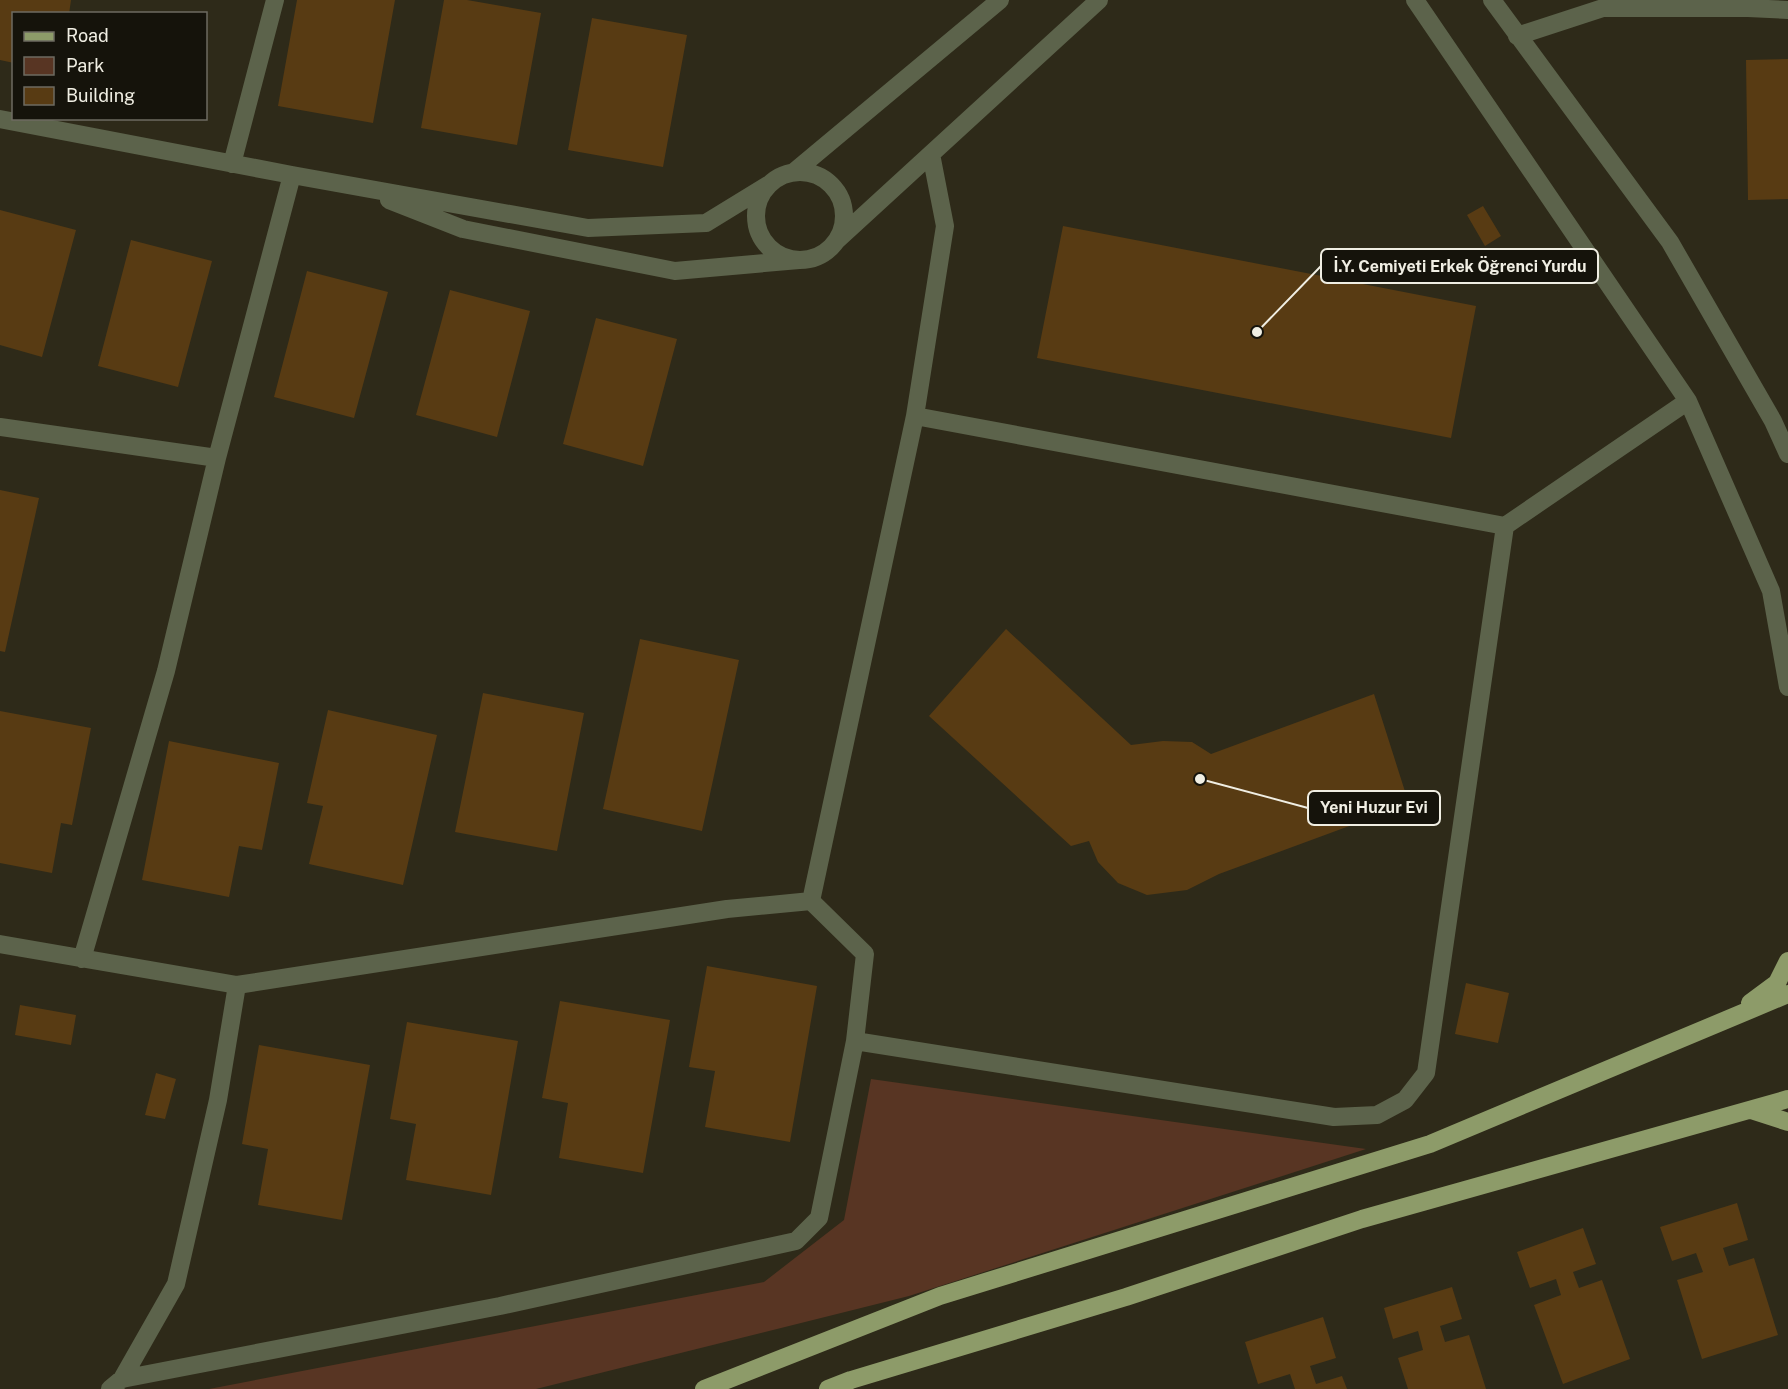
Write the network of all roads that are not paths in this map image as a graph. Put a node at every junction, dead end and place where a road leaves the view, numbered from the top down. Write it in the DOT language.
graph roads {
  1 [pos="275,0"];
  2 [pos="1000,0"];
  3 [pos="1099,0"];
  4 [pos="1414,0"];
  5 [pos="1492,0"];
  6 [pos="1788,10"];
  7 [pos="1517,36"];
  8 [pos="0,119"];
  9 [pos="931,154"];
  10 [pos="232,164"];
  11 [pos="794,172"];
  12 [pos="292,175"];
  13 [pos="348,184"];
  14 [pos="768,185"];
  15 [pos="836,241"];
  16 [pos="799,260"];
  17 [pos="1688,401"];
  18 [pos="915,416"];
  19 [pos="0,427"];
  20 [pos="1788,454"];
  21 [pos="217,458"];
  22 [pos="1505,526"];
  23 [pos="1788,687"];
  24 [pos="811,901"];
  25 [pos="0,944"];
  26 [pos="82,959"];
  27 [pos="1788,961"];
  28 [pos="237,985"];
  29 [pos="1788,994"];
  30 [pos="1727,1021"];
  31 [pos="855,1041"];
  32 [pos="1788,1099"];
  33 [pos="1751,1110"];
  34 [pos="1788,1122"];
  35 [pos="116,1384"];
  36 [pos="704,1389"];
  37 [pos="828,1389"];
  1 -- 10 [label="street"];
  2 -- 11 [label="street"];
  3 -- 9 [label="street"];
  4 -- 17 [label="street"];
  5 -- 7 [label="street"];
  6 -- 7 [label="street"];
  7 -- 20 [label="street"];
  8 -- 10 [label="street"];
  9 -- 15 [label="street"];
  9 -- 18 [label="street"];
  10 -- 12 [label="street"];
  11 -- 14 [label="street"];
  11 -- 15 [label="street"];
  12 -- 13 [label="street"];
  12 -- 21 [label="street"];
  13 -- 14 [label="street"];
  13 -- 16 [label="street"];
  14 -- 16 [label="street"];
  15 -- 16 [label="street"];
  17 -- 22 [label="street"];
  17 -- 23 [label="street"];
  18 -- 22 [label="street"];
  18 -- 24 [label="street"];
  19 -- 21 [label="street"];
  21 -- 26 [label="street"];
  22 -- 31 [label="street"];
  24 -- 28 [label="street"];
  24 -- 31 [label="street"];
  25 -- 26 [label="street"];
  26 -- 28 [label="street"];
  27 -- 30 [label="main road"];
  28 -- 35 [label="street"];
  29 -- 30 [label="main road"];
  30 -- 36 [label="main road"];
  31 -- 35 [label="street"];
  32 -- 33 [label="main road"];
  33 -- 34 [label="main road"];
  33 -- 37 [label="main road"];
}
